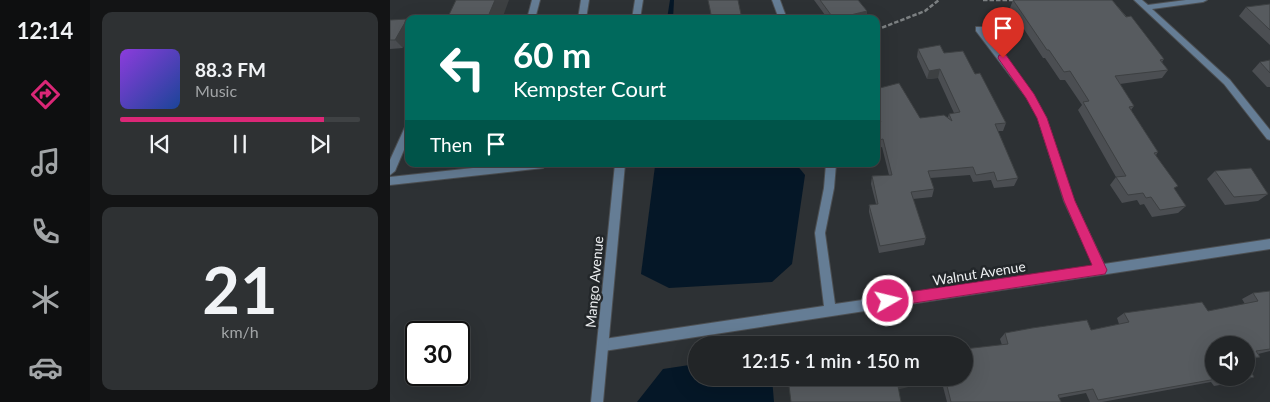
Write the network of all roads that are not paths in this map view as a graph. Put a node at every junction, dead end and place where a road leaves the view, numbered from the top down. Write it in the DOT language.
graph roads {
  1 [pos="536,0"];
  2 [pos="585,0"];
  3 [pos="638,0"];
  4 [pos="776,0"];
  5 [pos="1138,0"];
  6 [pos="1203,0"];
  7 [pos="1148,7"];
  8 [pos="531,15"];
  9 [pos="583,15"];
  10 [pos="636,15"];
  11 [pos="782,15"];
  12 [pos="979,29"];
  13 [pos="1270,135"];
  14 [pos="405,136"];
  15 [pos="514,167"];
  16 [pos="620,167"];
  17 [pos="831,167"];
  18 [pos="390,171"];
  19 [pos="390,180"];
  20 [pos="1270,244"];
  21 [pos="1100,270"];
  22 [pos="830,310"];
  23 [pos="604,345"];
  24 [pos="597,402"];
  1 -- 8 [label="street"];
  2 -- 9 [label="street"];
  3 -- 10 [label="street"];
  4 -- 11 [label="street"];
  5 -- 7 [label="street"];
  6 -- 7 [label="street"];
  7 -- 13 [label="street"];
  12 -- 21 [label="street"];
  14 -- 18 [label="street"];
  15 -- 19 [label="street"];
  16 -- 23 [label="street, Mango Avenue"];
  17 -- 22 [label="street"];
  20 -- 21 [label="street, Walnut Avenue"];
  21 -- 22 [label="street, Walnut Avenue"];
  22 -- 23 [label="street, Walnut Avenue"];
  23 -- 24 [label="street, Mango Avenue"];
}
